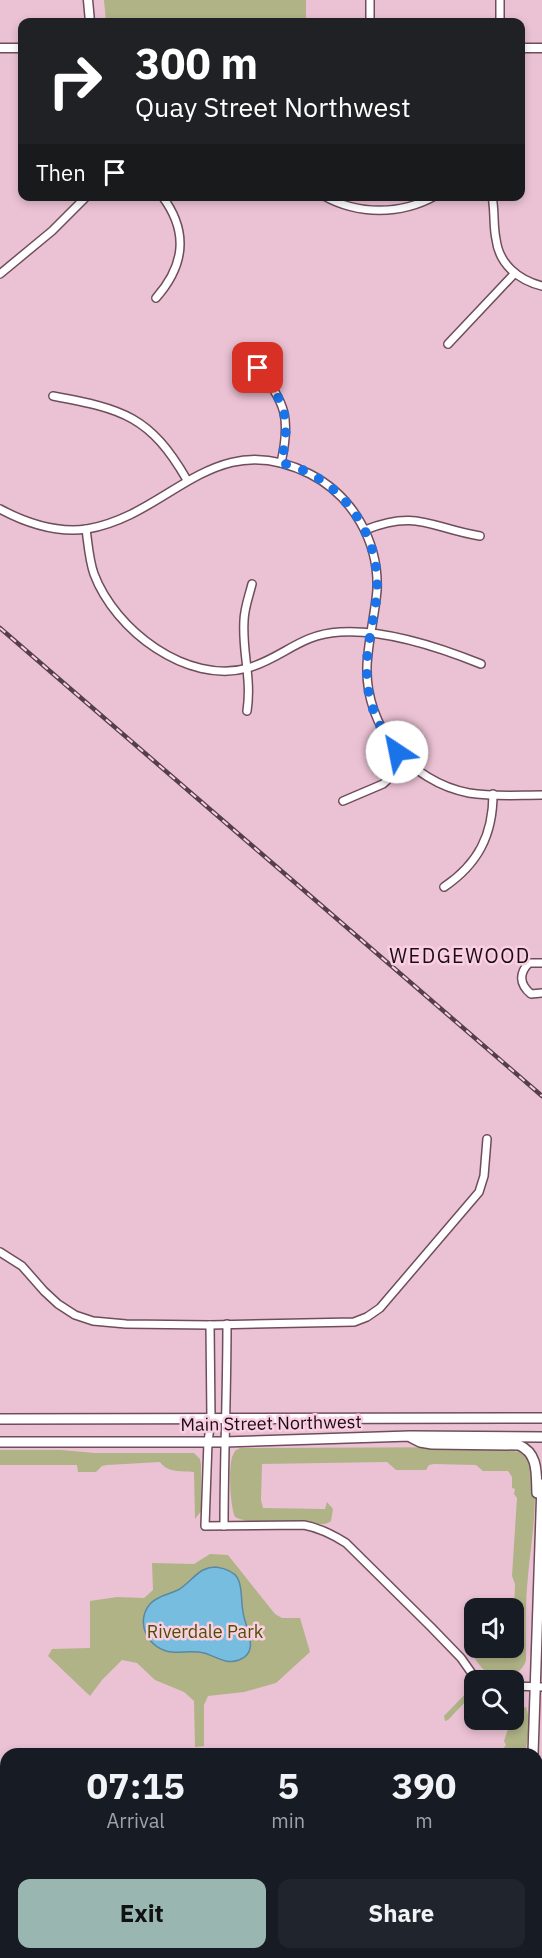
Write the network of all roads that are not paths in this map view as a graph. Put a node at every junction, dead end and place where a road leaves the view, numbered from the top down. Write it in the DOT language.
graph roads {
  1 [pos="88,0"];
  2 [pos="370,0"];
  3 [pos="500,0"];
  4 [pos="90,18"];
  5 [pos="370,18"];
  6 [pos="500,18"];
  7 [pos="0,48"];
  8 [pos="18,48"];
  9 [pos="525,48"];
  10 [pos="542,48"];
  11 [pos="82,201"];
  12 [pos="165,201"];
  13 [pos="334,201"];
  14 [pos="422,201"];
  15 [pos="492,201"];
  16 [pos="0,274"];
  17 [pos="513,274"];
  18 [pos="542,286"];
  19 [pos="156,298"];
  20 [pos="448,344"];
  21 [pos="258,368"];
  22 [pos="53,396"];
  23 [pos="281,463"];
  24 [pos="187,480"];
  25 [pos="0,509"];
  26 [pos="86,529"];
  27 [pos="365,530"];
  28 [pos="480,536"];
  29 [pos="252,584"];
  30 [pos="371,634"];
  31 [pos="481,664"];
  32 [pos="248,668"];
  33 [pos="247,711"];
  34 [pos="407,762"];
  35 [pos="493,795"];
  36 [pos="542,795"];
  37 [pos="343,801"];
  38 [pos="444,887"];
  39 [pos="542,963"];
  40 [pos="542,993"];
  41 [pos="487,1139"];
  42 [pos="0,1252"];
  43 [pos="210,1324"];
  44 [pos="227,1324"];
  45 [pos="542,1418"];
  46 [pos="0,1419"];
  47 [pos="211,1419"];
  48 [pos="227,1419"];
  49 [pos="410,1436"];
  50 [pos="542,1437"];
  51 [pos="0,1442"];
  52 [pos="208,1442"];
  53 [pos="224,1442"];
  54 [pos="542,1484"];
  55 [pos="541,1513"];
  56 [pos="224,1526"];
  57 [pos="469,1670"];
  58 [pos="538,1687"];
  59 [pos="533,1748"];
  1 -- 4 [label="street"];
  2 -- 5 [label="street"];
  3 -- 6 [label="street"];
  7 -- 8 [label="street"];
  9 -- 10 [label="street"];
  11 -- 16 [label="street"];
  12 -- 19 [label="street"];
  13 -- 14 [label="street"];
  15 -- 17 [label="street"];
  17 -- 18 [label="street"];
  17 -- 20 [label="street"];
  21 -- 23 [label="street"];
  22 -- 24 [label="street"];
  23 -- 24 [label="street"];
  23 -- 27 [label="street"];
  24 -- 26 [label="street"];
  25 -- 26 [label="street"];
  26 -- 32 [label="street"];
  27 -- 28 [label="street"];
  27 -- 30 [label="street"];
  29 -- 32 [label="street"];
  30 -- 31 [label="street"];
  30 -- 32 [label="street"];
  30 -- 34 [label="street"];
  32 -- 33 [label="street"];
  34 -- 35 [label="street"];
  34 -- 37 [label="street"];
  35 -- 36 [label="street"];
  35 -- 38 [label="street"];
  39 -- 40 [label="street"];
  41 -- 44 [label="street"];
  42 -- 43 [label="street"];
  43 -- 44 [label="street"];
  43 -- 47 [label="street"];
  44 -- 48 [label="street"];
  45 -- 48 [label="main road, Main Street Northwest"];
  46 -- 47 [label="main road, Main Street Northwest"];
  47 -- 48 [label="main road, Main Street Northwest"];
  47 -- 52 [label="street"];
  48 -- 53 [label="street"];
  49 -- 50 [label="main road, Main Street Northwest"];
  49 -- 53 [label="main road, Main Street Northwest"];
  49 -- 55 [label="main road"];
  51 -- 52 [label="main road, Main Street Northwest"];
  52 -- 53 [label="main road, Main Street Northwest"];
  52 -- 56 [label="street"];
  53 -- 56 [label="street"];
  54 -- 55 [label="main road"];
  55 -- 58 [label="main road"];
  56 -- 57 [label="street"];
  58 -- 59 [label="main road"];
}
